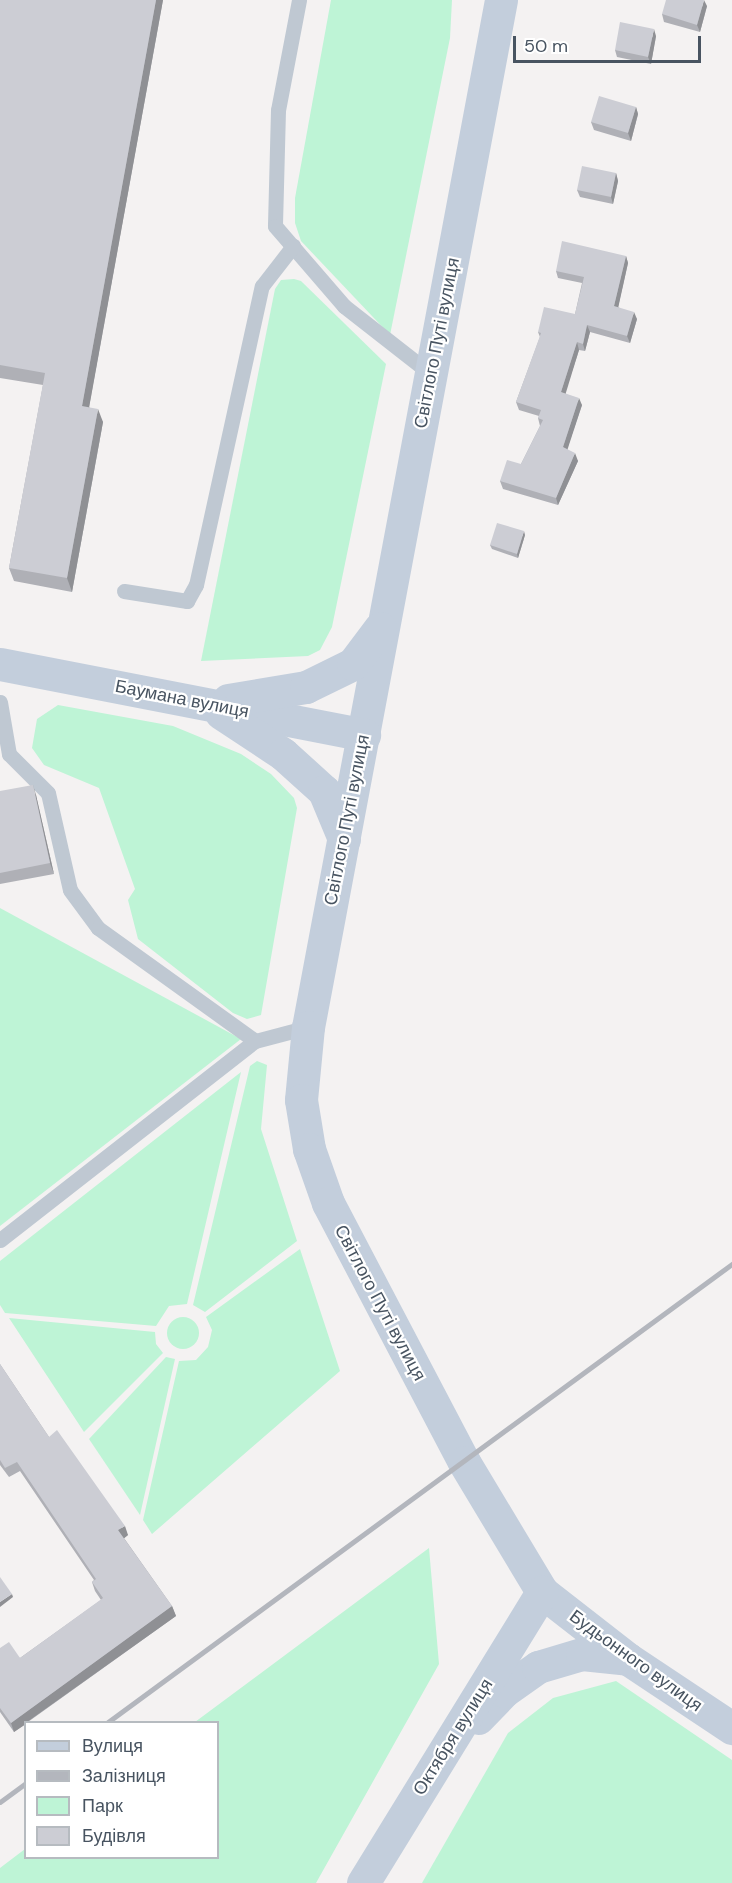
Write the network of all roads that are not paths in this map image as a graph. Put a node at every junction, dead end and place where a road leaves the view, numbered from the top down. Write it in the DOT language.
graph roads {
  1 [pos="298,0"];
  2 [pos="501,0"];
  3 [pos="292,246"];
  4 [pos="431,374"];
  5 [pos="124,591"];
  6 [pos="385,622"];
  7 [pos="0,664"];
  8 [pos="0,702"];
  9 [pos="207,704"];
  10 [pos="364,735"];
  11 [pos="344,839"];
  12 [pos="308,1027"];
  13 [pos="255,1041"];
  14 [pos="0,1240"];
  15 [pos="542,1592"];
  16 [pos="628,1659"];
  17 [pos="732,1728"];
  18 [pos="442,1754"];
  19 [pos="363,1883"];
  1 -- 3 [label="lane"];
  2 -- 4 [label="main road, Світлого Путі вулиця"];
  3 -- 4 [label="lane"];
  3 -- 5 [label="lane"];
  4 -- 6 [label="main road, Світлого Путі вулиця"];
  6 -- 9 [label="main road"];
  6 -- 10 [label="main road, Світлого Путі вулиця"];
  7 -- 9 [label="main road, Баумана вулиця"];
  8 -- 13 [label="lane"];
  9 -- 10 [label="main road, Баумана вулиця"];
  9 -- 11 [label="main road"];
  10 -- 11 [label="main road, Світлого Путі вулиця"];
  11 -- 12 [label="main road, Світлого Путі вулиця"];
  12 -- 13 [label="lane"];
  12 -- 15 [label="main road, Світлого Путі вулиця"];
  13 -- 14 [label="lane"];
  15 -- 16 [label="main road, Будьонного вулиця"];
  15 -- 18 [label="main road, Октября вулиця"];
  16 -- 17 [label="main road, Будьонного вулиця"];
  16 -- 18 [label="main road"];
  18 -- 19 [label="main road, Октября вулиця"];
}
